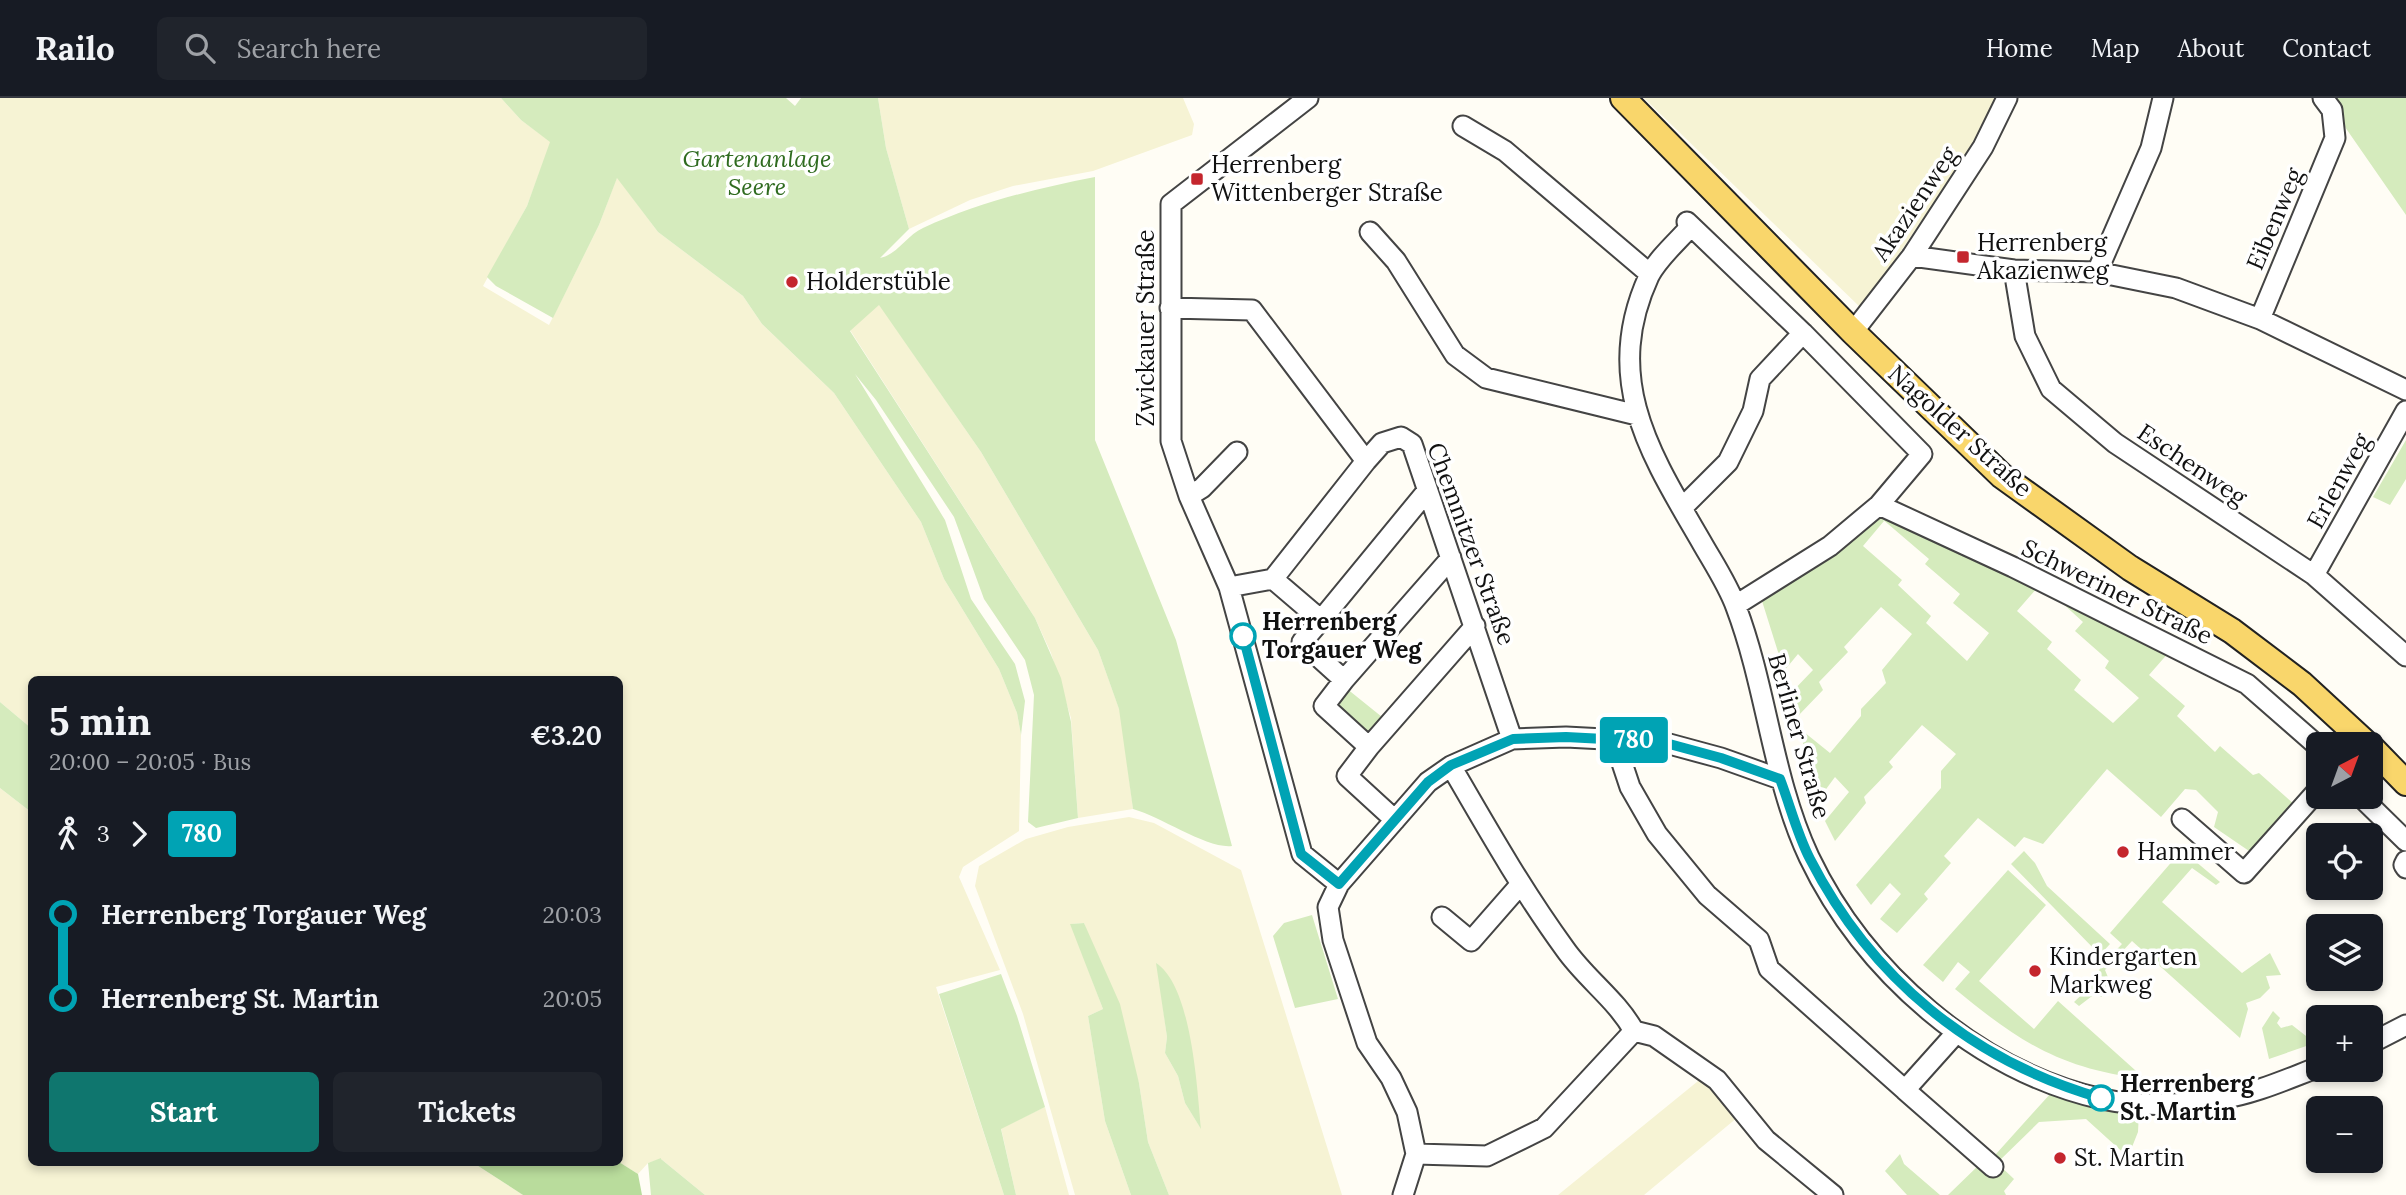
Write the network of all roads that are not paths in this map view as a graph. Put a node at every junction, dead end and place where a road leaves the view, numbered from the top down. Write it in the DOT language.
graph roads {
  1 [pos="1308,98"];
  2 [pos="1623,98"];
  3 [pos="2007,98"];
  4 [pos="2163,98"];
  5 [pos="2323,98"];
  6 [pos="1462,126"];
  7 [pos="1370,232"];
  8 [pos="1912,256"];
  9 [pos="2014,270"];
  10 [pos="2097,272"];
  11 [pos="1650,274"];
  12 [pos="1170,308"];
  13 [pos="2260,318"];
  14 [pos="1853,332"];
  15 [pos="1803,333"];
  16 [pos="2406,390"];
  17 [pos="2406,411"];
  18 [pos="1637,415"];
  19 [pos="1237,452"];
  20 [pos="1366,461"];
  21 [pos="1427,491"];
  22 [pos="1189,496"];
  23 [pos="1879,505"];
  24 [pos="1682,508"];
  25 [pos="1451,558"];
  26 [pos="2314,575"];
  27 [pos="1273,579"];
  28 [pos="1229,587"];
  29 [pos="1736,604"];
  30 [pos="1321,621"];
  31 [pos="1475,626"];
  32 [pos="2406,656"];
  33 [pos="1344,680"];
  34 [pos="2354,732"];
  35 [pos="2306,736"];
  36 [pos="1513,739"];
  37 [pos="1614,739"];
  38 [pos="1370,747"];
  39 [pos="2384,760"];
  40 [pos="1451,765"];
  41 [pos="1780,779"];
  42 [pos="2406,783"];
  43 [pos="2306,804"];
  44 [pos="2373,809"];
  45 [pos="2182,818"];
  46 [pos="1395,820"];
  47 [pos="2406,841"];
  48 [pos="2406,861"];
  49 [pos="2406,868"];
  50 [pos="1339,884"];
  51 [pos="1520,885"];
  52 [pos="1442,917"];
  53 [pos="2406,1026"];
  54 [pos="1634,1031"];
  55 [pos="1957,1032"];
  56 [pos="2383,1037"];
  57 [pos="2306,1072"];
  58 [pos="1905,1090"];
  59 [pos="1416,1154"];
  60 [pos="1993,1167"];
  61 [pos="1820,1191"];
  62 [pos="1403,1195"];
  1 -- 12 [label="street, Zwickauer Straße"];
  2 -- 14 [label="main road, Nagolder Straße"];
  3 -- 8 [label="street, Akazienweg"];
  4 -- 10 [label="street"];
  5 -- 13 [label="street, Eibenweg"];
  6 -- 11 [label="street"];
  7 -- 18 [label="street"];
  8 -- 9 [label="street"];
  8 -- 14 [label="street, Akazienweg"];
  9 -- 10 [label="street"];
  9 -- 26 [label="street, Eschenweg"];
  10 -- 13 [label="street"];
  11 -- 15 [label="street, Berliner Straße"];
  11 -- 18 [label="street, Berliner Straße"];
  12 -- 20 [label="street"];
  12 -- 22 [label="street, Zwickauer Straße"];
  13 -- 16 [label="street"];
  14 -- 34 [label="main road, Nagolder Straße"];
  15 -- 23 [label="street, Berliner Straße"];
  15 -- 24 [label="street"];
  17 -- 26 [label="street, Erlenweg"];
  18 -- 24 [label="street, Berliner Straße"];
  19 -- 22 [label="street"];
  20 -- 21 [label="street, Chemnitzer Straße"];
  20 -- 27 [label="street, Chemnitzer Straße"];
  21 -- 25 [label="street, Chemnitzer Straße"];
  21 -- 30 [label="street"];
  22 -- 28 [label="street, Zwickauer Straße"];
  23 -- 29 [label="street"];
  23 -- 35 [label="street, Schweriner Straße"];
  24 -- 29 [label="street, Berliner Straße"];
  25 -- 31 [label="street, Chemnitzer Straße"];
  25 -- 33 [label="street"];
  26 -- 32 [label="street, Eschenweg"];
  27 -- 28 [label="street"];
  27 -- 30 [label="street"];
  28 -- 50 [label="street, Zwickauer Straße"];
  29 -- 41 [label="street, Berliner Straße"];
  30 -- 33 [label="street"];
  31 -- 36 [label="street, Chemnitzer Straße"];
  31 -- 38 [label="street"];
  33 -- 38 [label="street"];
  36 -- 37 [label="street"];
  36 -- 40 [label="street"];
  37 -- 41 [label="street"];
  37 -- 58 [label="street"];
  38 -- 46 [label="street"];
  39 -- 42 [label="main road"];
  40 -- 46 [label="street"];
  40 -- 51 [label="street"];
  41 -- 55 [label="street, Berliner Straße"];
  43 -- 45 [label="street"];
  44 -- 47 [label="street"];
  46 -- 50 [label="street"];
  48 -- 49 [label="street"];
  50 -- 59 [label="street"];
  51 -- 52 [label="street"];
  51 -- 54 [label="street"];
  53 -- 56 [label="street"];
  54 -- 59 [label="street"];
  54 -- 61 [label="street"];
  55 -- 57 [label="street, Berliner Straße"];
  55 -- 58 [label="street"];
  58 -- 60 [label="street"];
  59 -- 62 [label="street"];
}
